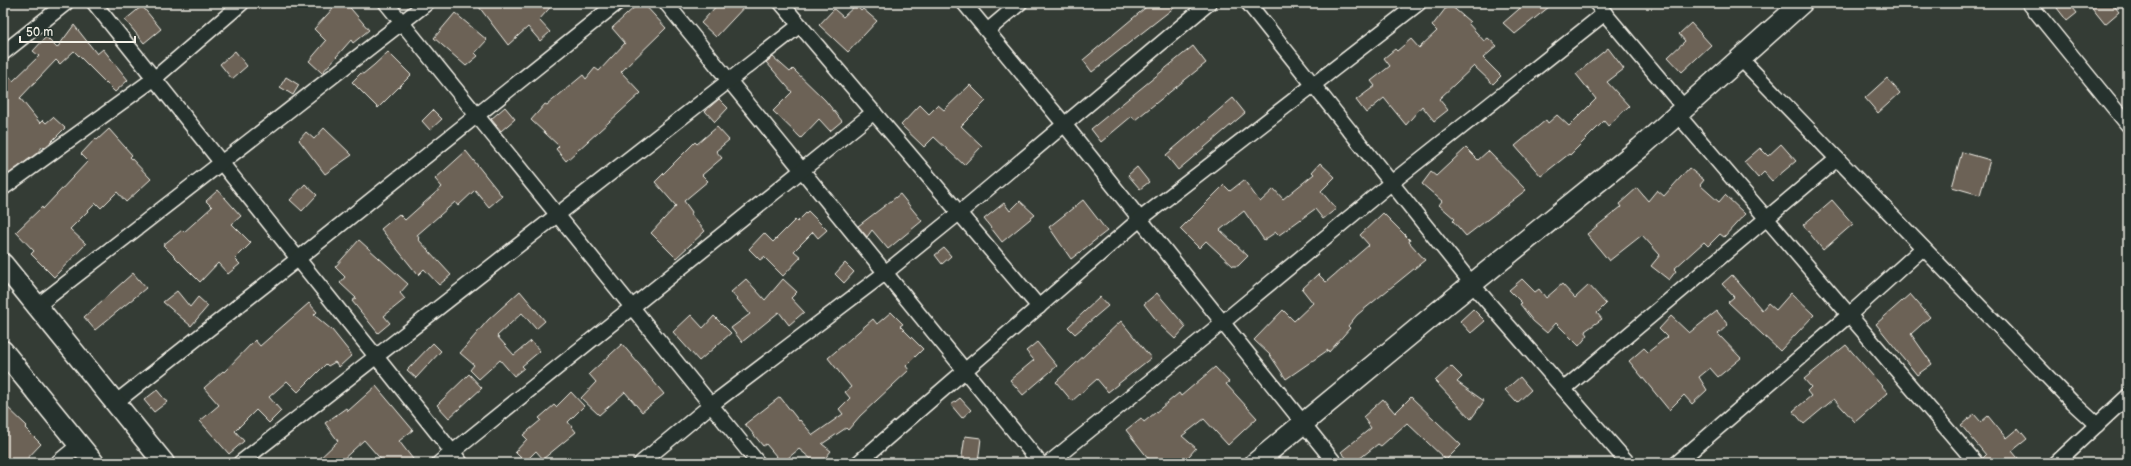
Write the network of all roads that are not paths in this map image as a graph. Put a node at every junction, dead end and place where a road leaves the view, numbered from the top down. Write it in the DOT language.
graph roads {
  1 [pos="66,3"];
  2 [pos="94,3"];
  3 [pos="242,3"];
  4 [pos="386,3"];
  5 [pos="427,3"];
  6 [pos="617,3"];
  7 [pos="666,3"];
  8 [pos="781,3"];
  9 [pos="964,3"];
  10 [pos="1020,3"];
  11 [pos="1209,3"];
  12 [pos="1248,3"];
  13 [pos="1419,3"];
  14 [pos="1802,3"];
  15 [pos="2034,5"];
  16 [pos="1600,8"];
  17 [pos="402,23"];
  18 [pos="800,25"];
  19 [pos="987,31"];
  20 [pos="3,53"];
  21 [pos="1741,59"];
  22 [pos="155,78"];
  23 [pos="729,80"];
  24 [pos="1313,85"];
  25 [pos="874,112"];
  26 [pos="1681,112"];
  27 [pos="477,115"];
  28 [pos="1064,124"];
  29 [pos="2128,125"];
  30 [pos="1837,159"];
  31 [pos="222,163"];
  32 [pos="802,170"];
  33 [pos="1391,183"];
  34 [pos="3,188"];
  35 [pos="959,213"];
  36 [pos="558,215"];
  37 [pos="1139,220"];
  38 [pos="1767,220"];
  39 [pos="1923,248"];
  40 [pos="299,258"];
  41 [pos="3,264"];
  42 [pos="885,273"];
  43 [pos="1472,284"];
  44 [pos="38,306"];
  45 [pos="632,307"];
  46 [pos="1039,307"];
  47 [pos="1849,315"];
  48 [pos="1222,323"];
  49 [pos="4,353"];
  50 [pos="376,356"];
  51 [pos="965,370"];
  52 [pos="1564,389"];
  53 [pos="2128,396"];
  54 [pos="115,403"];
  55 [pos="711,405"];
  56 [pos="1303,424"];
  57 [pos="2097,425"];
  58 [pos="79,445"];
  59 [pos="457,458"];
  60 [pos="56,463"];
  61 [pos="94,463"];
  62 [pos="164,463"];
  63 [pos="240,463"];
  64 [pos="439,463"];
  65 [pos="641,463"];
  66 [pos="758,463"];
  67 [pos="858,463"];
  68 [pos="1040,463"];
  69 [pos="1049,463"];
  70 [pos="1255,463"];
  71 [pos="1335,463"];
  72 [pos="1628,463"];
  73 [pos="1677,463"];
  74 [pos="1976,463"];
  75 [pos="2056,463"];
  1 -- 20 [label="street"];
  2 -- 22 [label="street"];
  3 -- 22 [label="street"];
  4 -- 17 [label="street"];
  5 -- 17 [label="street"];
  6 -- 27 [label="street"];
  7 -- 23 [label="street"];
  8 -- 18 [label="street"];
  9 -- 19 [label="street"];
  10 -- 19 [label="street"];
  11 -- 28 [label="street"];
  12 -- 24 [label="street"];
  13 -- 24 [label="street"];
  14 -- 21 [label="street"];
  15 -- 29 [label="street"];
  16 -- 26 [label="street"];
  16 -- 33 [label="street"];
  17 -- 27 [label="street"];
  17 -- 31 [label="street"];
  18 -- 23 [label="street"];
  18 -- 25 [label="street"];
  19 -- 28 [label="street"];
  21 -- 26 [label="street"];
  21 -- 30 [label="street"];
  22 -- 31 [label="street"];
  22 -- 34 [label="street"];
  23 -- 32 [label="street"];
  23 -- 36 [label="street"];
  24 -- 33 [label="street"];
  24 -- 37 [label="street"];
  25 -- 32 [label="street"];
  25 -- 35 [label="street"];
  26 -- 38 [label="street"];
  26 -- 43 [label="street"];
  27 -- 36 [label="street"];
  27 -- 40 [label="street"];
  28 -- 35 [label="street"];
  28 -- 37 [label="street"];
  30 -- 38 [label="street"];
  30 -- 39 [label="street"];
  31 -- 40 [label="street"];
  31 -- 44 [label="street"];
  32 -- 42 [label="street"];
  32 -- 45 [label="street"];
  33 -- 43 [label="street"];
  33 -- 48 [label="street"];
  35 -- 42 [label="street"];
  35 -- 46 [label="street"];
  36 -- 45 [label="street"];
  36 -- 50 [label="street"];
  37 -- 46 [label="street"];
  37 -- 48 [label="street"];
  38 -- 47 [label="street"];
  38 -- 52 [label="street"];
  39 -- 47 [label="street"];
  39 -- 57 [label="street"];
  40 -- 50 [label="street"];
  40 -- 54 [label="street"];
  41 -- 44 [label="street"];
  42 -- 51 [label="street"];
  42 -- 55 [label="street"];
  43 -- 52 [label="street"];
  43 -- 56 [label="street"];
  44 -- 54 [label="street"];
  45 -- 55 [label="street"];
  45 -- 59 [label="street"];
  46 -- 51 [label="street"];
  47 -- 73 [label="street"];
  47 -- 74 [label="street"];
  48 -- 56 [label="street"];
  48 -- 69 [label="street"];
  49 -- 58 [label="street"];
  50 -- 59 [label="street"];
  50 -- 63 [label="street"];
  51 -- 67 [label="street"];
  51 -- 68 [label="street"];
  52 -- 72 [label="street"];
  53 -- 57 [label="street"];
  54 -- 62 [label="street"];
  55 -- 65 [label="street"];
  55 -- 66 [label="street"];
  56 -- 70 [label="street"];
  56 -- 71 [label="street"];
  57 -- 75 [label="street"];
  58 -- 60 [label="street"];
  58 -- 61 [label="street"];
  59 -- 64 [label="street"];
}
